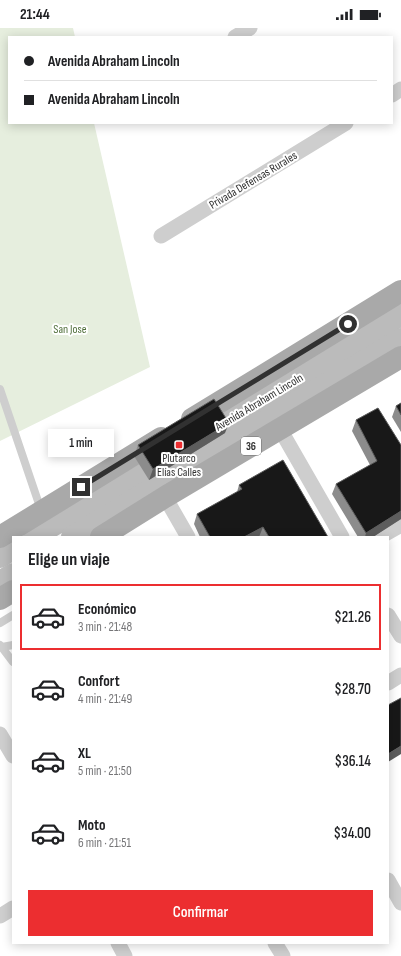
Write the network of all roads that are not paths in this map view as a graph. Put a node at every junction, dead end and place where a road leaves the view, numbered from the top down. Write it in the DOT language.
graph roads {
  1 [pos="250,28"];
  2 [pos="237,36"];
  3 [pos="344,124"];
  4 [pos="161,236"];
  5 [pos="401,291"];
  6 [pos="401,307"];
  7 [pos="401,315"];
  8 [pos="401,324"];
  9 [pos="401,338"];
  10 [pos="341,342"];
  11 [pos="401,357"];
  12 [pos="0,389"];
  13 [pos="234,403"];
  14 [pos="213,415"];
  15 [pos="221,427"];
  16 [pos="280,428"];
  17 [pos="137,459"];
  18 [pos="145,473"];
  19 [pos="165,497"];
  20 [pos="46,513"];
  21 [pos="401,525"];
  22 [pos="36,536"];
  23 [pos="49,536"];
  24 [pos="74,536"];
  25 [pos="104,536"];
  26 [pos="187,536"];
  27 [pos="341,536"];
  28 [pos="382,536"];
  29 [pos="0,537"];
  30 [pos="12,542"];
  31 [pos="0,549"];
  32 [pos="12,550"];
  33 [pos="0,557"];
  34 [pos="12,575"];
  35 [pos="0,582"];
  36 [pos="12,592"];
  37 [pos="0,599"];
  38 [pos="12,616"];
  39 [pos="389,616"];
  40 [pos="0,623"];
  41 [pos="401,636"];
  42 [pos="12,645"];
  43 [pos="1,646"];
  44 [pos="12,661"];
  45 [pos="401,674"];
  46 [pos="389,682"];
  47 [pos="389,882"];
  48 [pos="401,903"];
  49 [pos="12,909"];
  50 [pos="0,916"];
  51 [pos="119,944"];
  52 [pos="276,944"];
  53 [pos="125,956"];
  54 [pos="283,956"];
  1 -- 2 [label="street"];
  3 -- 4 [label="street, Privada Defensas Rurales"];
  5 -- 20 [label="main road, Avenida Abraham Lincoln"];
  6 -- 10 [label="lane"];
  7 -- 22 [label="main road, Avenida Abraham Lincoln"];
  8 -- 15 [label="lane"];
  9 -- 24 [label="main road, 36"];
  11 -- 16 [label="main road, 36"];
  12 -- 20 [label="lane"];
  13 -- 14 [label="lane"];
  16 -- 19 [label="main road, 36"];
  16 -- 27 [label="street"];
  17 -- 20 [label="lane"];
  18 -- 23 [label="lane"];
  19 -- 25 [label="main road, 36"];
  19 -- 26 [label="street"];
  20 -- 29 [label="main road, Avenida Abraham Lincoln"];
  21 -- 28 [label="street"];
  30 -- 31 [label="lane"];
  32 -- 33 [label="main road"];
  34 -- 35 [label="main road"];
  36 -- 37 [label="main road"];
  38 -- 40 [label="lane"];
  39 -- 41 [label="street"];
  42 -- 43 [label="lane"];
  43 -- 44 [label="lane"];
  45 -- 46 [label="street"];
  47 -- 48 [label="street"];
  49 -- 50 [label="street"];
  51 -- 53 [label="street"];
  52 -- 54 [label="street"];
}
